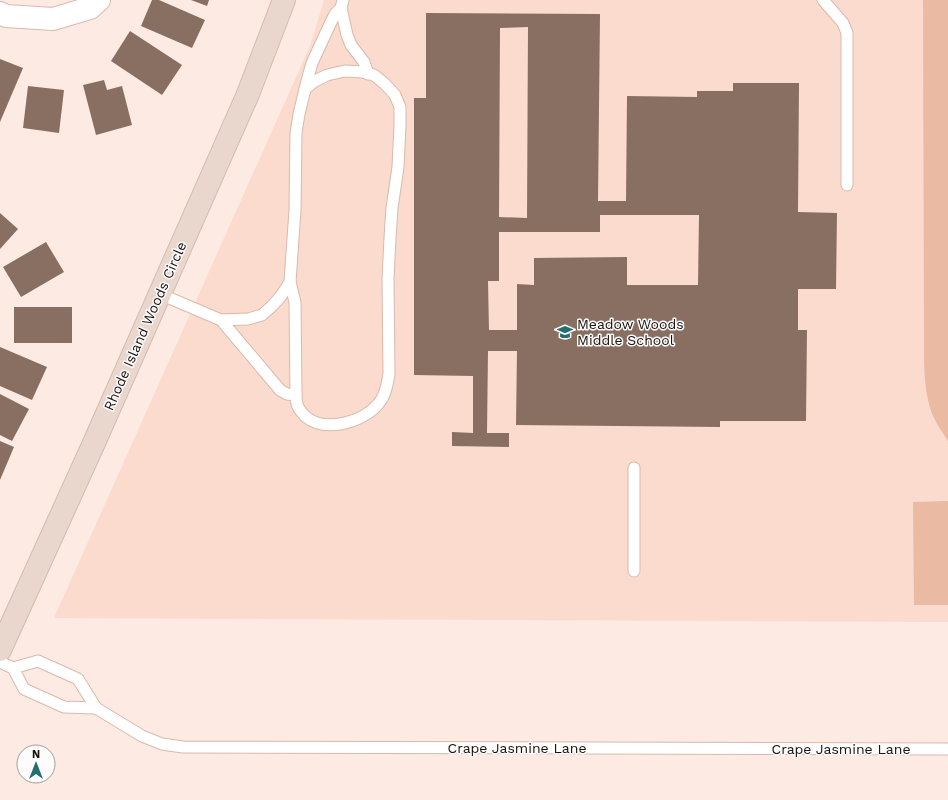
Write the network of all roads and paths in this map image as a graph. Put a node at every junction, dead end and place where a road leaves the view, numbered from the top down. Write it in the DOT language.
graph roads {
  1 [pos="99,0"];
  2 [pos="284,0"];
  3 [pos="823,0"];
  4 [pos="342,4"];
  5 [pos="0,13"];
  6 [pos="368,74"];
  7 [pos="305,89"];
  8 [pos="847,185"];
  9 [pos="290,282"];
  10 [pos="160,294"];
  11 [pos="221,320"];
  12 [pos="296,395"];
  13 [pos="634,468"];
  14 [pos="634,571"];
  15 [pos="2,638"];
  16 [pos="0,662"];
  17 [pos="13,668"];
  18 [pos="96,708"];
  19 [pos="948,749"];
  1 -- 5 [label="street"];
  2 -- 10 [label="street, Rhode Island Woods Circle"];
  3 -- 8 [label="lane"];
  4 -- 6 [label="lane"];
  4 -- 7 [label="lane"];
  6 -- 7 [label="lane"];
  6 -- 12 [label="lane"];
  7 -- 9 [label="lane"];
  9 -- 11 [label="lane"];
  9 -- 12 [label="lane"];
  10 -- 11 [label="lane"];
  10 -- 15 [label="street, Rhode Island Woods Circle"];
  11 -- 12 [label="lane"];
  13 -- 14 [label="lane"];
  16 -- 17 [label="lane"];
  17 -- 18 [label="lane, Crape Jasmine Lane"];
  17 -- 18 [label="lane, Crape Jasmine Lane"];
  18 -- 19 [label="lane, Crape Jasmine Lane"];
}
